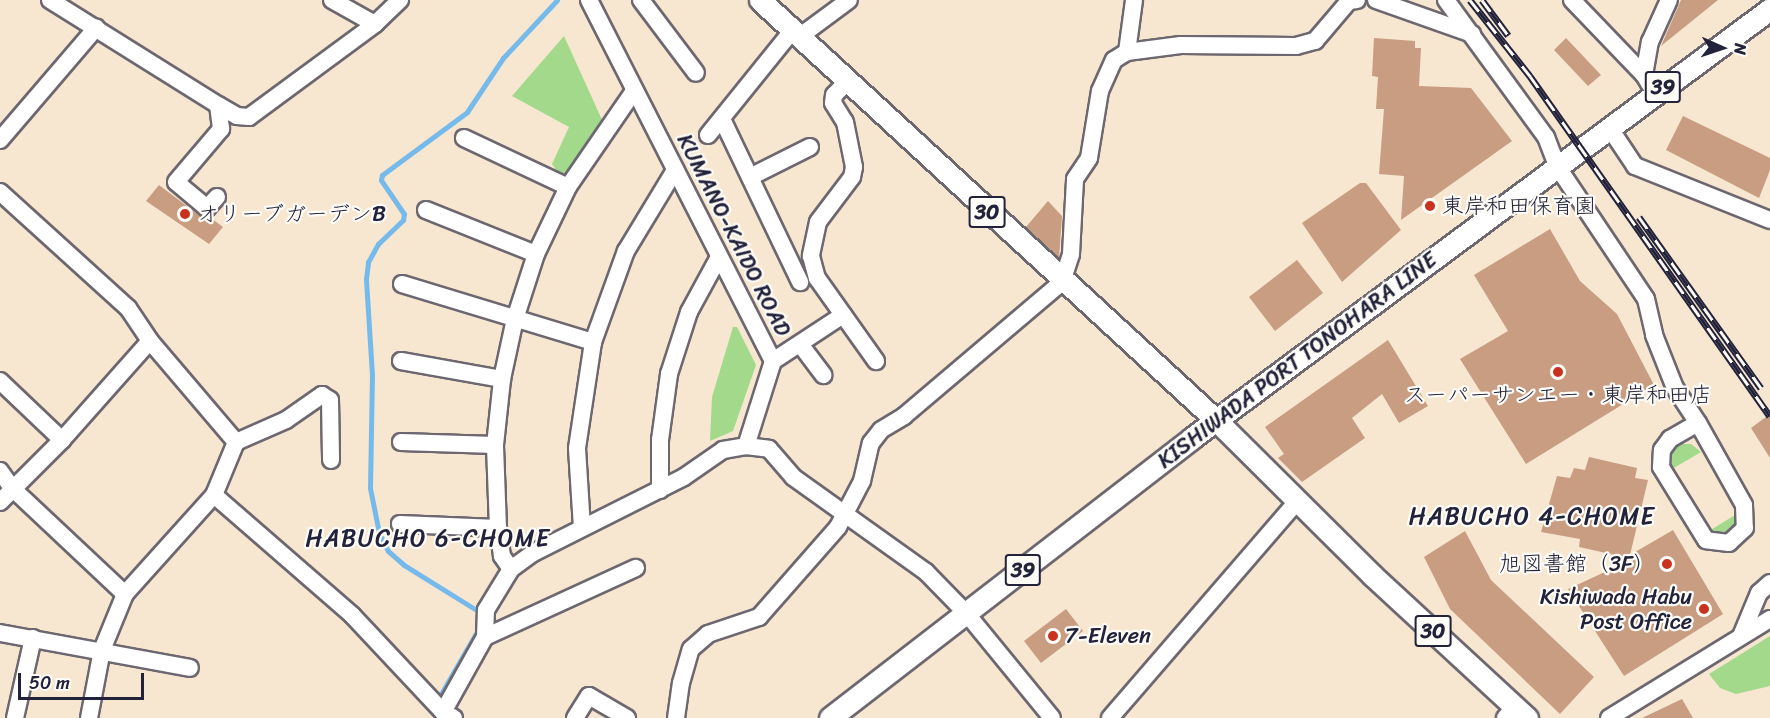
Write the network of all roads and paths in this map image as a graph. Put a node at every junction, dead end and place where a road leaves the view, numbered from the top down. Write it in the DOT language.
graph roads {
  1 [pos="50,0"];
  2 [pos="332,0"];
  3 [pos="400,0"];
  4 [pos="589,0"];
  5 [pos="640,0"];
  6 [pos="760,0"];
  7 [pos="849,0"];
  8 [pos="1134,0"];
  9 [pos="1357,0"];
  10 [pos="1376,0"];
  11 [pos="1446,0"];
  12 [pos="1572,0"];
  13 [pos="1669,0"];
  14 [pos="1770,9"];
  15 [pos="375,24"];
  16 [pos="96,28"];
  17 [pos="796,34"];
  18 [pos="1472,34"];
  19 [pos="1127,52"];
  20 [pos="696,73"];
  21 [pos="1644,75"];
  22 [pos="847,82"];
  23 [pos="634,91"];
  24 [pos="1655,93"];
  25 [pos="218,105"];
  26 [pos="722,119"];
  27 [pos="1609,127"];
  28 [pos="708,135"];
  29 [pos="464,138"];
  30 [pos="0,140"];
  31 [pos="810,147"];
  32 [pos="1557,166"];
  33 [pos="675,170"];
  34 [pos="750,177"];
  35 [pos="568,187"];
  36 [pos="0,192"];
  37 [pos="217,197"];
  38 [pos="426,210"];
  39 [pos="1770,220"];
  40 [pos="536,254"];
  41 [pos="720,257"];
  42 [pos="800,282"];
  43 [pos="1062,282"];
  44 [pos="402,284"];
  45 [pos="843,315"];
  46 [pos="515,319"];
  47 [pos="150,341"];
  48 [pos="593,342"];
  49 [pos="800,344"];
  50 [pos="876,361"];
  51 [pos="401,362"];
  52 [pos="773,362"];
  53 [pos="823,375"];
  54 [pos="502,379"];
  55 [pos="0,381"];
  56 [pos="1216,420"];
  57 [pos="1698,423"];
  58 [pos="62,440"];
  59 [pos="236,442"];
  60 [pos="401,442"];
  61 [pos="495,445"];
  62 [pos="746,446"];
  63 [pos="332,460"];
  64 [pos="0,471"];
  65 [pos="12,488"];
  66 [pos="660,490"];
  67 [pos="214,495"];
  68 [pos="1298,500"];
  69 [pos="0,501"];
  70 [pos="846,513"];
  71 [pos="400,524"];
  72 [pos="498,528"];
  73 [pos="582,528"];
  74 [pos="636,568"];
  75 [pos="511,569"];
  76 [pos="1770,583"];
  77 [pos="125,594"];
  78 [pos="966,614"];
  79 [pos="1770,619"];
  80 [pos="0,633"];
  81 [pos="1741,636"];
  82 [pos="485,637"];
  83 [pos="33,638"];
  84 [pos="102,650"];
  85 [pos="190,668"];
  86 [pos="443,711"];
  87 [pos="1515,714"];
  88 [pos="15,718"];
  89 [pos="89,718"];
  90 [pos="423,718"];
  91 [pos="575,718"];
  92 [pos="627,718"];
  93 [pos="676,718"];
  94 [pos="830,718"];
  95 [pos="1052,718"];
  96 [pos="1110,718"];
  97 [pos="1609,718"];
  1 -- 16 [label="street"];
  2 -- 15 [label="street"];
  3 -- 15 [label="street"];
  4 -- 23 [label="street, KUMANO-KAIDO ROAD"];
  5 -- 20 [label="street"];
  6 -- 17 [label="main road, 30"];
  7 -- 17 [label="street"];
  8 -- 19 [label="street"];
  9 -- 19 [label="street"];
  10 -- 18 [label="street"];
  11 -- 18 [label="street"];
  12 -- 21 [label="street"];
  13 -- 21 [label="street"];
  14 -- 24 [label="main road, KISHIWADA PORT TONOHARA LINE / 39"];
  15 -- 25 [label="street"];
  16 -- 25 [label="street"];
  16 -- 30 [label="street"];
  17 -- 22 [label="main road, 30"];
  17 -- 26 [label="street"];
  18 -- 32 [label="street"];
  19 -- 43 [label="street"];
  21 -- 24 [label="street"];
  22 -- 43 [label="main road, 30"];
  22 -- 45 [label="street"];
  23 -- 33 [label="street, KUMANO-KAIDO ROAD"];
  23 -- 35 [label="street"];
  24 -- 27 [label="main road, KISHIWADA PORT TONOHARA LINE / 39"];
  25 -- 37 [label="street"];
  26 -- 28 [label="street"];
  26 -- 34 [label="street"];
  27 -- 32 [label="main road, KISHIWADA PORT TONOHARA LINE / 39"];
  27 -- 39 [label="street"];
  29 -- 35 [label="street"];
  31 -- 34 [label="street"];
  32 -- 56 [label="main road, KISHIWADA PORT TONOHARA LINE / 39"];
  32 -- 57 [label="street"];
  33 -- 41 [label="street, KUMANO-KAIDO ROAD"];
  33 -- 48 [label="street"];
  34 -- 42 [label="street"];
  35 -- 40 [label="street"];
  36 -- 47 [label="street"];
  38 -- 40 [label="street"];
  40 -- 46 [label="street"];
  41 -- 52 [label="street, KUMANO-KAIDO ROAD"];
  41 -- 66 [label="street"];
  43 -- 56 [label="main road, 30"];
  43 -- 70 [label="street"];
  44 -- 46 [label="street"];
  45 -- 49 [label="street"];
  45 -- 50 [label="street"];
  46 -- 48 [label="street"];
  46 -- 54 [label="street"];
  47 -- 58 [label="street"];
  47 -- 59 [label="street"];
  48 -- 73 [label="street"];
  49 -- 52 [label="street"];
  49 -- 53 [label="street"];
  51 -- 54 [label="street"];
  52 -- 62 [label="street, KUMANO-KAIDO ROAD"];
  54 -- 61 [label="street"];
  55 -- 58 [label="street"];
  56 -- 68 [label="main road, 30"];
  56 -- 78 [label="main road, KISHIWADA PORT TONOHARA LINE / 39"];
  57 -- 57 [label="street"];
  58 -- 65 [label="street"];
  59 -- 63 [label="street"];
  59 -- 67 [label="street"];
  60 -- 61 [label="street"];
  61 -- 72 [label="street"];
  62 -- 66 [label="street"];
  62 -- 70 [label="street"];
  64 -- 65 [label="street"];
  65 -- 69 [label="street"];
  65 -- 77 [label="street"];
  66 -- 73 [label="street"];
  67 -- 77 [label="street"];
  67 -- 86 [label="street"];
  68 -- 87 [label="main road, 30"];
  68 -- 96 [label="street"];
  70 -- 78 [label="street"];
  70 -- 93 [label="street"];
  71 -- 72 [label="street"];
  72 -- 75 [label="street"];
  73 -- 75 [label="street"];
  74 -- 82 [label="street"];
  75 -- 82 [label="street"];
  76 -- 81 [label="street"];
  77 -- 84 [label="street"];
  78 -- 94 [label="main road, KISHIWADA PORT TONOHARA LINE / 39"];
  78 -- 95 [label="street"];
  79 -- 81 [label="street"];
  80 -- 83 [label="street"];
  81 -- 97 [label="street"];
  82 -- 86 [label="street"];
  83 -- 84 [label="street"];
  83 -- 88 [label="street"];
  84 -- 85 [label="street"];
  84 -- 89 [label="street"];
  86 -- 90 [label="street"];
  91 -- 92 [label="street"];
}
